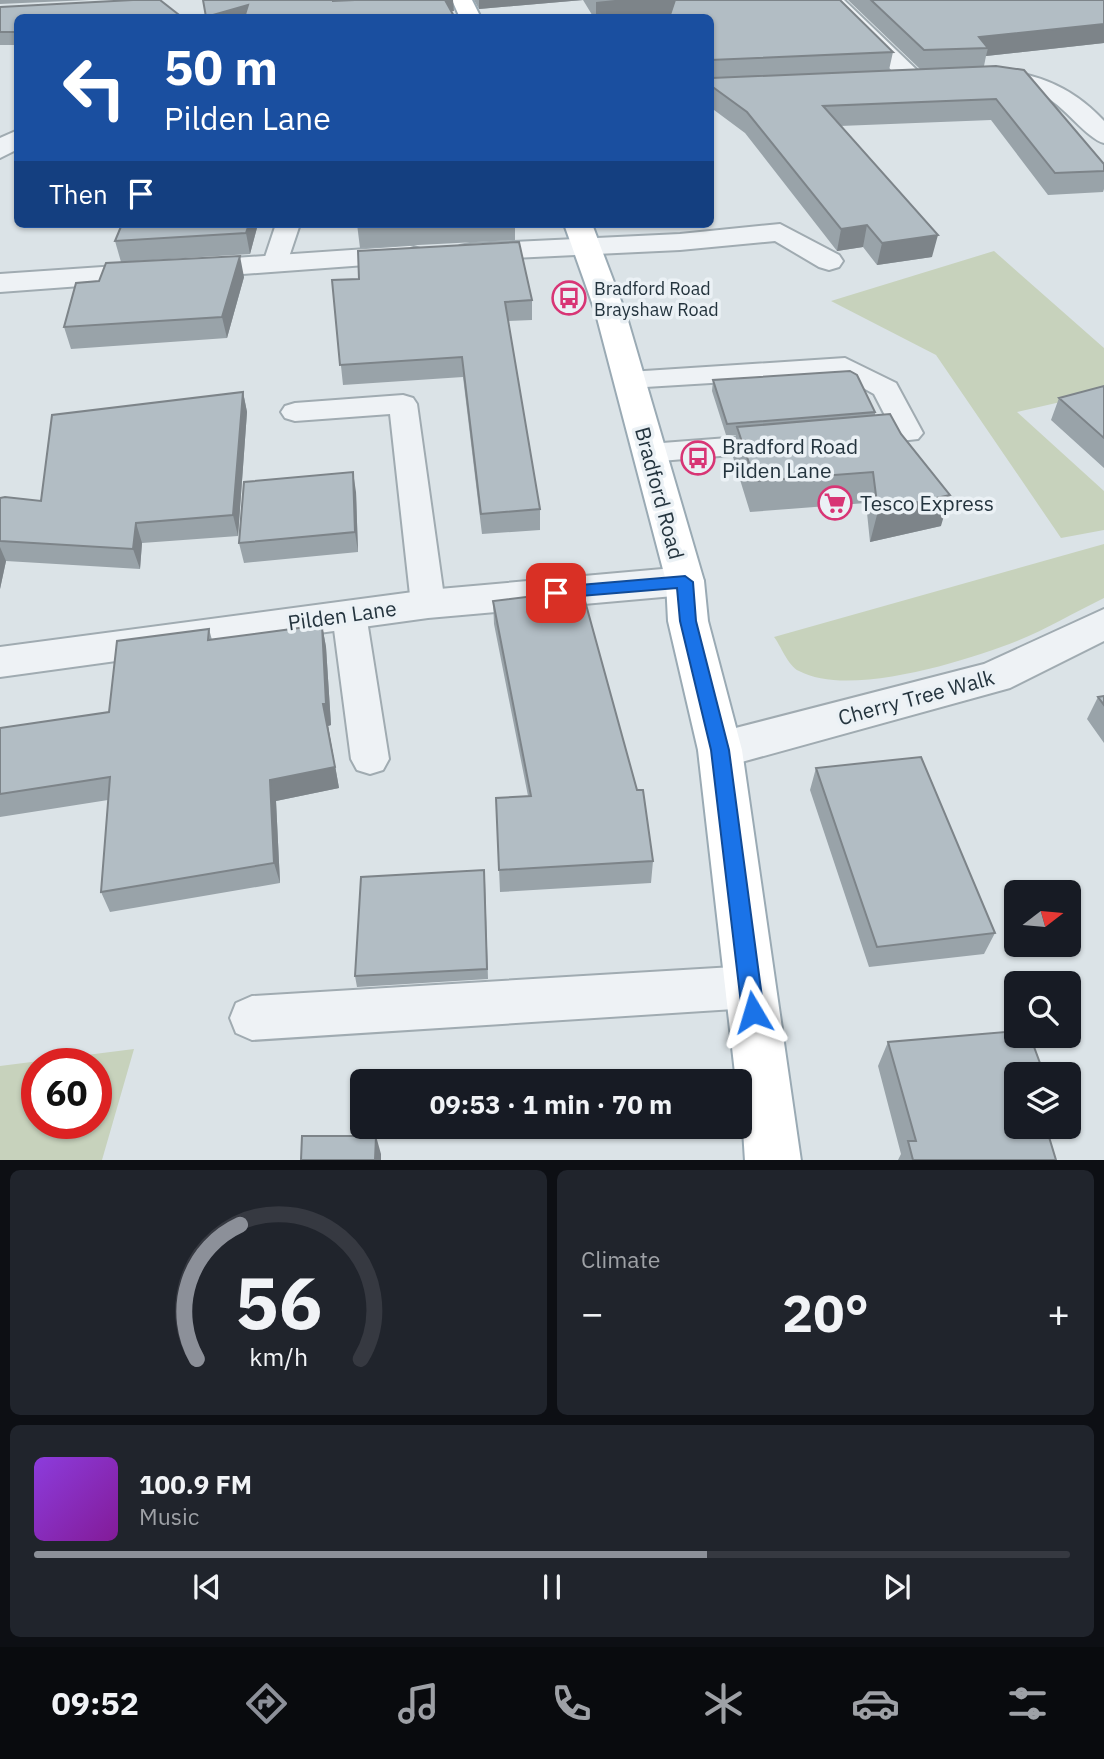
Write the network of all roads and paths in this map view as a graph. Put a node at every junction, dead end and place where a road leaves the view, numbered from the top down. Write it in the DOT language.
graph roads {
  1 [pos="832,0"];
  2 [pos="913,79"];
  3 [pos="886,80"];
  4 [pos="1104,136"];
  5 [pos="287,228"];
  6 [pos="582,234"];
  7 [pos="829,261"];
  8 [pos="275,263"];
  9 [pos="0,283"];
  10 [pos="629,380"];
  11 [pos="295,412"];
  12 [pos="649,453"];
  13 [pos="685,582"];
  14 [pos="428,604"];
  15 [pos="349,614"];
  16 [pos="1104,624"];
  17 [pos="0,662"];
  18 [pos="720,750"];
  19 [pos="370,759"];
  20 [pos="750,987"];
  21 [pos="252,1018"];
  22 [pos="773,1160"];
  1 -- 2 [label="street"];
  2 -- 3 [label="street"];
  2 -- 4 [label="street"];
  5 -- 8 [label="lane"];
  6 -- 7 [label="street"];
  6 -- 8 [label="street"];
  6 -- 10 [label="main road, Bradford Road"];
  8 -- 9 [label="street"];
  10 -- 12 [label="main road, Bradford Road"];
  10 -- 12 [label="lane"];
  11 -- 14 [label="lane"];
  12 -- 13 [label="main road, Bradford Road"];
  13 -- 14 [label="street, Pilden Lane"];
  13 -- 18 [label="main road, Bradford Road"];
  14 -- 15 [label="street, Pilden Lane"];
  15 -- 17 [label="street, Pilden Lane"];
  15 -- 19 [label="lane"];
  16 -- 18 [label="street, Cherry Tree Walk"];
  18 -- 20 [label="main road, Bradford Road"];
  20 -- 21 [label="lane"];
  20 -- 22 [label="main road, Bradford Road"];
}
